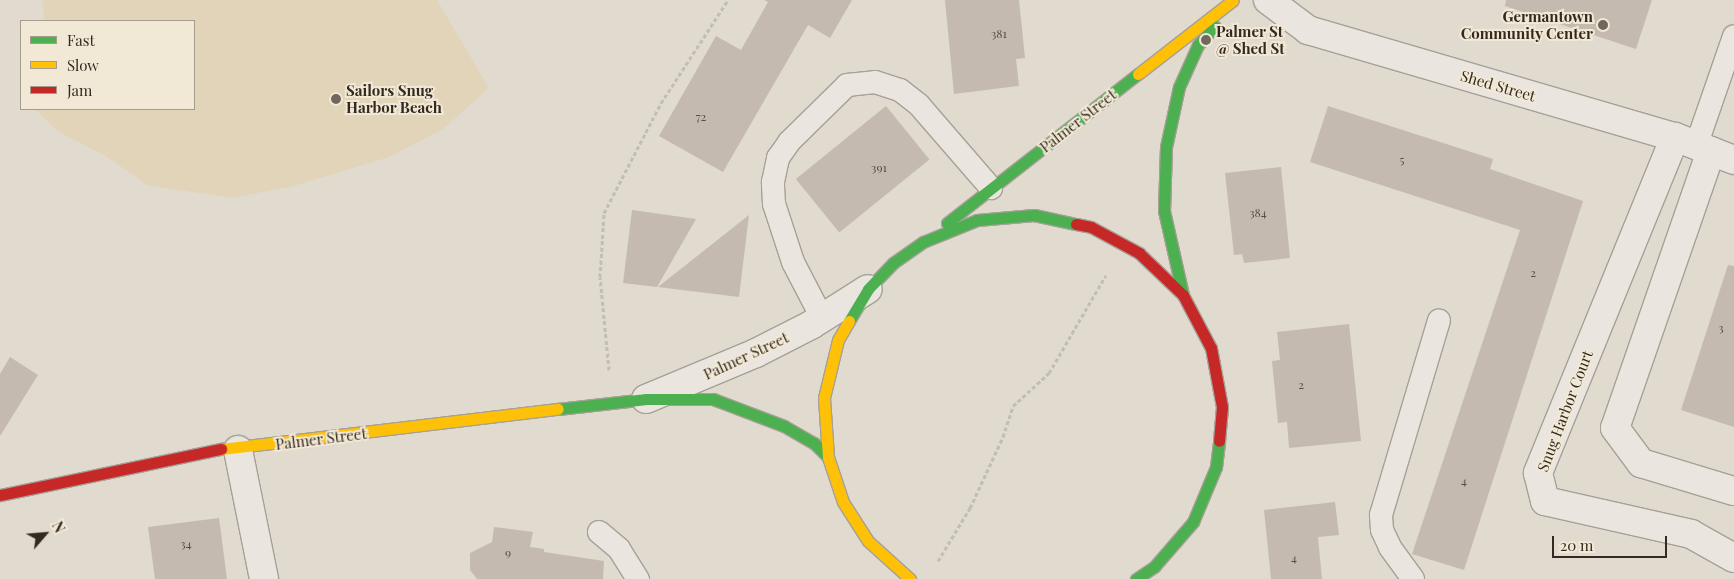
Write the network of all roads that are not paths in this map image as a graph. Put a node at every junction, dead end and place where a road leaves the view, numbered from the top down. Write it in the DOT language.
graph roads {
  1 [pos="1233,0"];
  2 [pos="1238,0"];
  3 [pos="1268,0"];
  4 [pos="1734,36"];
  5 [pos="1704,148"];
  6 [pos="991,188"];
  7 [pos="923,242"];
  8 [pos="868,288"];
  9 [pos="1183,295"];
  10 [pos="822,318"];
  11 [pos="1439,320"];
  12 [pos="646,399"];
  13 [pos="238,450"];
  14 [pos="828,457"];
  15 [pos="1734,491"];
  16 [pos="0,495"];
  17 [pos="599,532"];
  18 [pos="1734,558"];
  19 [pos="1151,575"];
  20 [pos="264,579"];
  21 [pos="638,579"];
  22 [pos="910,579"];
  23 [pos="1413,579"];
  1 -- 6 [label="street, Palmer Street"];
  2 -- 9 [label="street"];
  3 -- 5 [label="street, Shed Street"];
  4 -- 5 [label="lane"];
  5 -- 15 [label="street"];
  5 -- 18 [label="street, Snug Harbor Court"];
  6 -- 7 [label="street, Palmer Street"];
  6 -- 10 [label="lane"];
  7 -- 8 [label="street"];
  7 -- 9 [label="street"];
  8 -- 10 [label="street, Palmer Street"];
  8 -- 14 [label="street"];
  9 -- 19 [label="street"];
  10 -- 12 [label="street, Palmer Street"];
  11 -- 23 [label="lane"];
  12 -- 13 [label="street, Palmer Street"];
  12 -- 14 [label="street, Palmer Street"];
  13 -- 16 [label="street, Palmer Street"];
  13 -- 20 [label="street"];
  14 -- 22 [label="street"];
  17 -- 21 [label="lane"];
}
